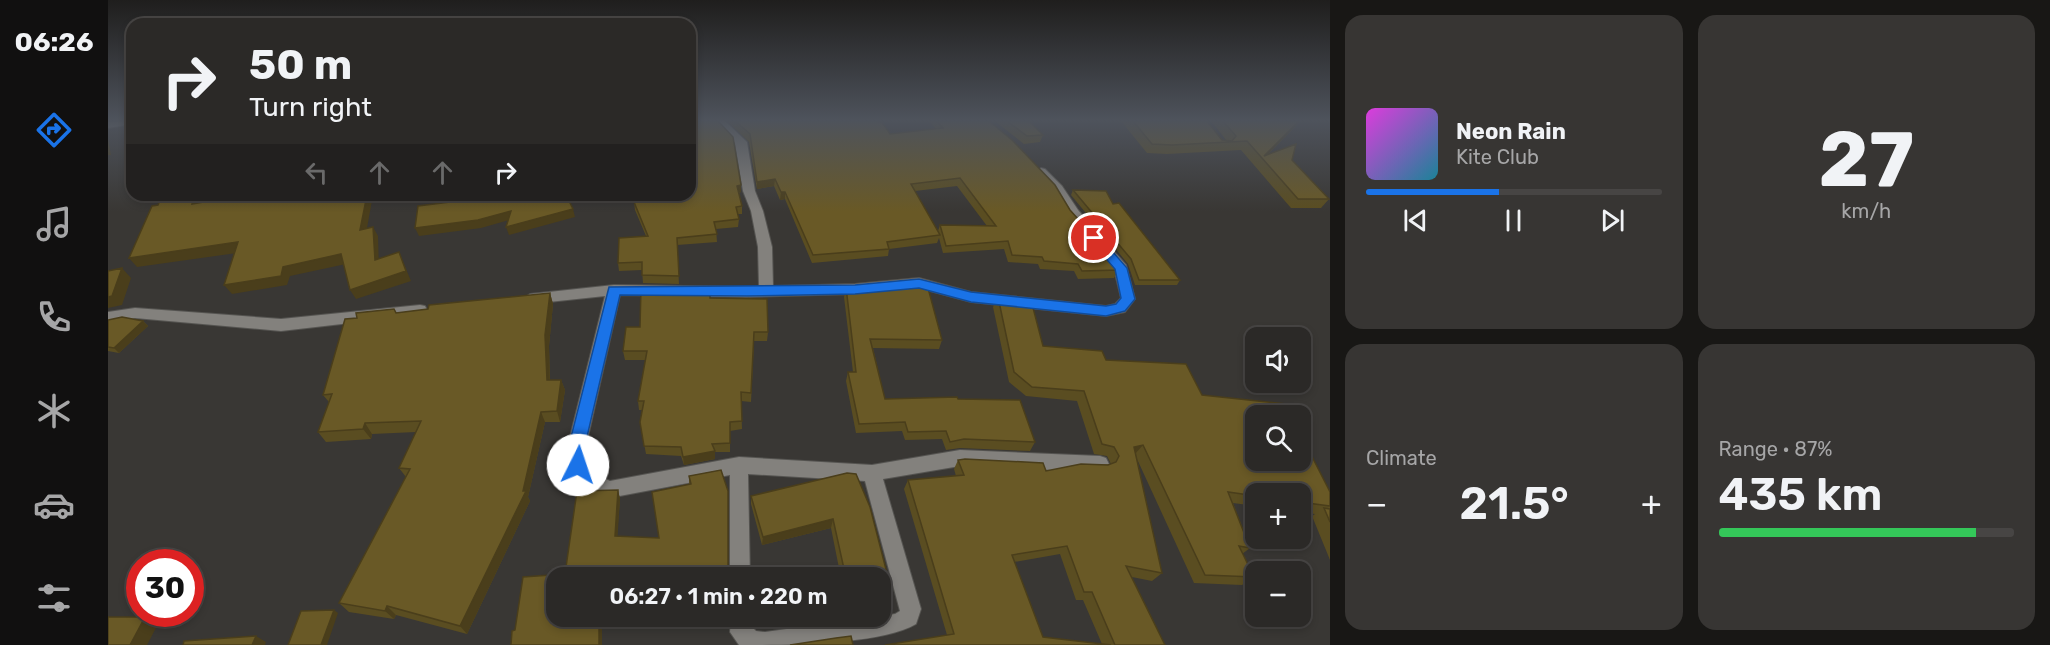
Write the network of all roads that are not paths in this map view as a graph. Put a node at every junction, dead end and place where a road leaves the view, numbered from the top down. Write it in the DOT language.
graph roads {
  1 [pos="742,151"];
  2 [pos="1030,159"];
  3 [pos="614,290"];
  4 [pos="766,291"];
  5 [pos="519,300"];
  6 [pos="436,309"];
  7 [pos="108,318"];
  8 [pos="1100,464"];
  9 [pos="738,465"];
  10 [pos="872,473"];
  11 [pos="740,567"];
  12 [pos="891,625"];
  13 [pos="741,627"];
  14 [pos="878,627"];
  1 -- 4 [label="street"];
  2 -- 4 [label="street"];
  3 -- 4 [label="street"];
  3 -- 5 [label="street"];
  3 -- 9 [label="street"];
  6 -- 7 [label="street"];
  8 -- 10 [label="street"];
  9 -- 10 [label="street"];
  9 -- 11 [label="street"];
  10 -- 12 [label="street"];
  13 -- 14 [label="street"];
}
